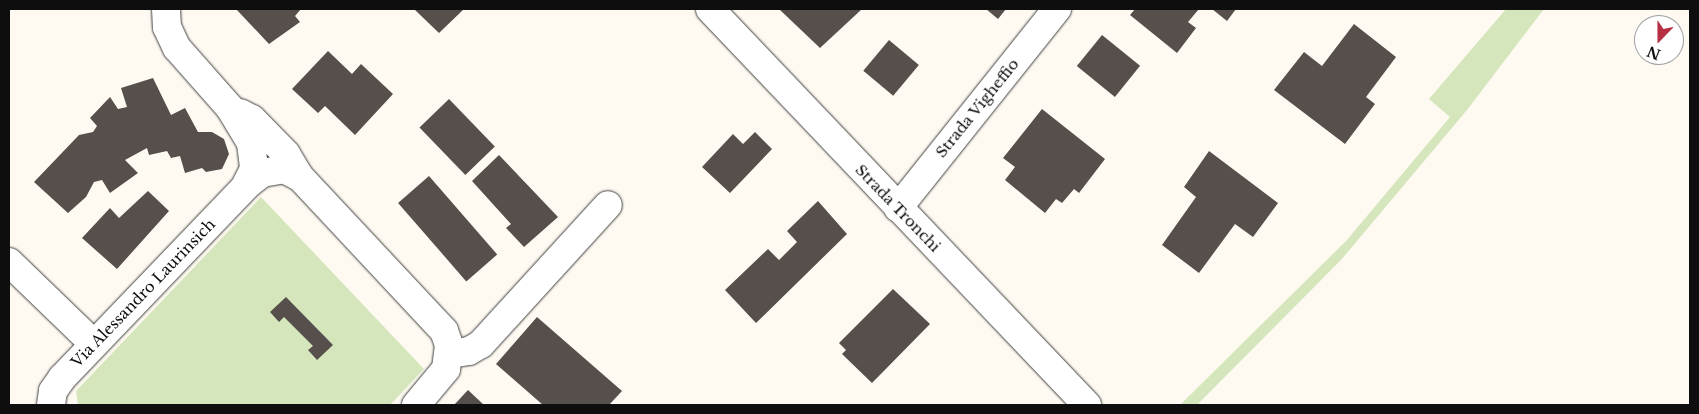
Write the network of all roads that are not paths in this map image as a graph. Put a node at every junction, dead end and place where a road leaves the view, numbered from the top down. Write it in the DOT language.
graph roads {
  1 [pos="166,9"];
  2 [pos="710,9"];
  3 [pos="1057,9"];
  4 [pos="230,108"];
  5 [pos="300,177"];
  6 [pos="245,187"];
  7 [pos="608,205"];
  8 [pos="898,208"];
  9 [pos="9,262"];
  10 [pos="94,344"];
  11 [pos="450,354"];
  12 [pos="51,405"];
  13 [pos="416,405"];
  14 [pos="1088,405"];
  1 -- 4 [label="street, Via Alessandro Laurinsich"];
  2 -- 8 [label="street, Strada Tronchi"];
  3 -- 8 [label="street, Strada Vigheffio"];
  4 -- 5 [label="street, Via Alessandro Laurinsich"];
  4 -- 6 [label="street, Via Alessandro Laurinsich"];
  5 -- 6 [label="street, Via Alessandro Laurinsich"];
  5 -- 11 [label="street, Via Alessandro Laurinsich"];
  6 -- 10 [label="street, Via Alessandro Laurinsich"];
  7 -- 11 [label="street"];
  8 -- 14 [label="street, Strada Tronchi"];
  9 -- 10 [label="street"];
  10 -- 12 [label="street, Via Alessandro Laurinsich"];
  11 -- 13 [label="street"];
}
